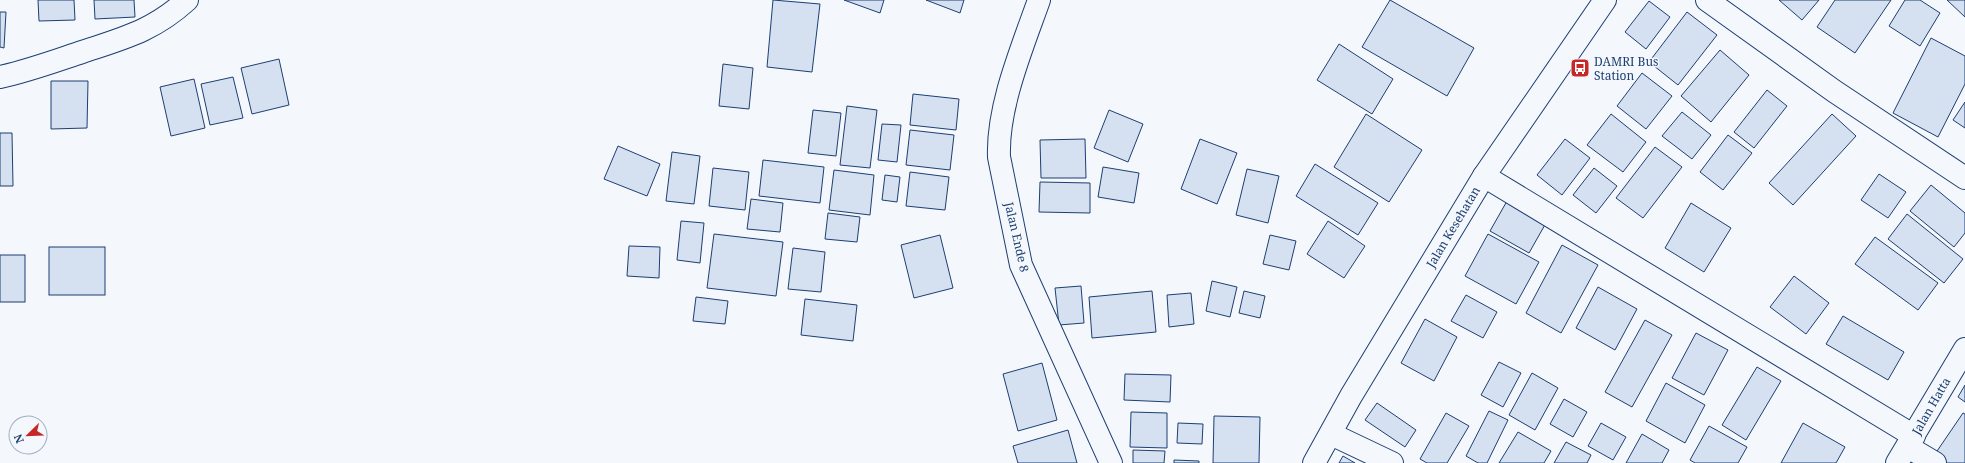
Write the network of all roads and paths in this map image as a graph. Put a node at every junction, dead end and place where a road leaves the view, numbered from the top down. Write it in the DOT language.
graph roads {
  1 [pos="187,0"];
  2 [pos="1039,0"];
  3 [pos="1605,0"];
  4 [pos="1707,0"];
  5 [pos="0,77"];
  6 [pos="1484,176"];
  7 [pos="1965,178"];
  8 [pos="1965,349"];
  9 [pos="1331,434"];
  10 [pos="1906,449"];
  11 [pos="1111,463"];
  12 [pos="1314,463"];
  13 [pos="1392,463"];
  14 [pos="1935,463"];
  1 -- 5 [label="main road"];
  2 -- 11 [label="main road, Jalan Ende 8"];
  3 -- 6 [label="main road, Jalan Kesehatan"];
  4 -- 7 [label="main road"];
  6 -- 9 [label="main road, Jalan Kesehatan"];
  6 -- 10 [label="main road"];
  8 -- 10 [label="main road, Jalan Hatta"];
  9 -- 12 [label="main road, Jalan Kesehatan"];
  9 -- 13 [label="main road"];
  10 -- 14 [label="main road"];
}
